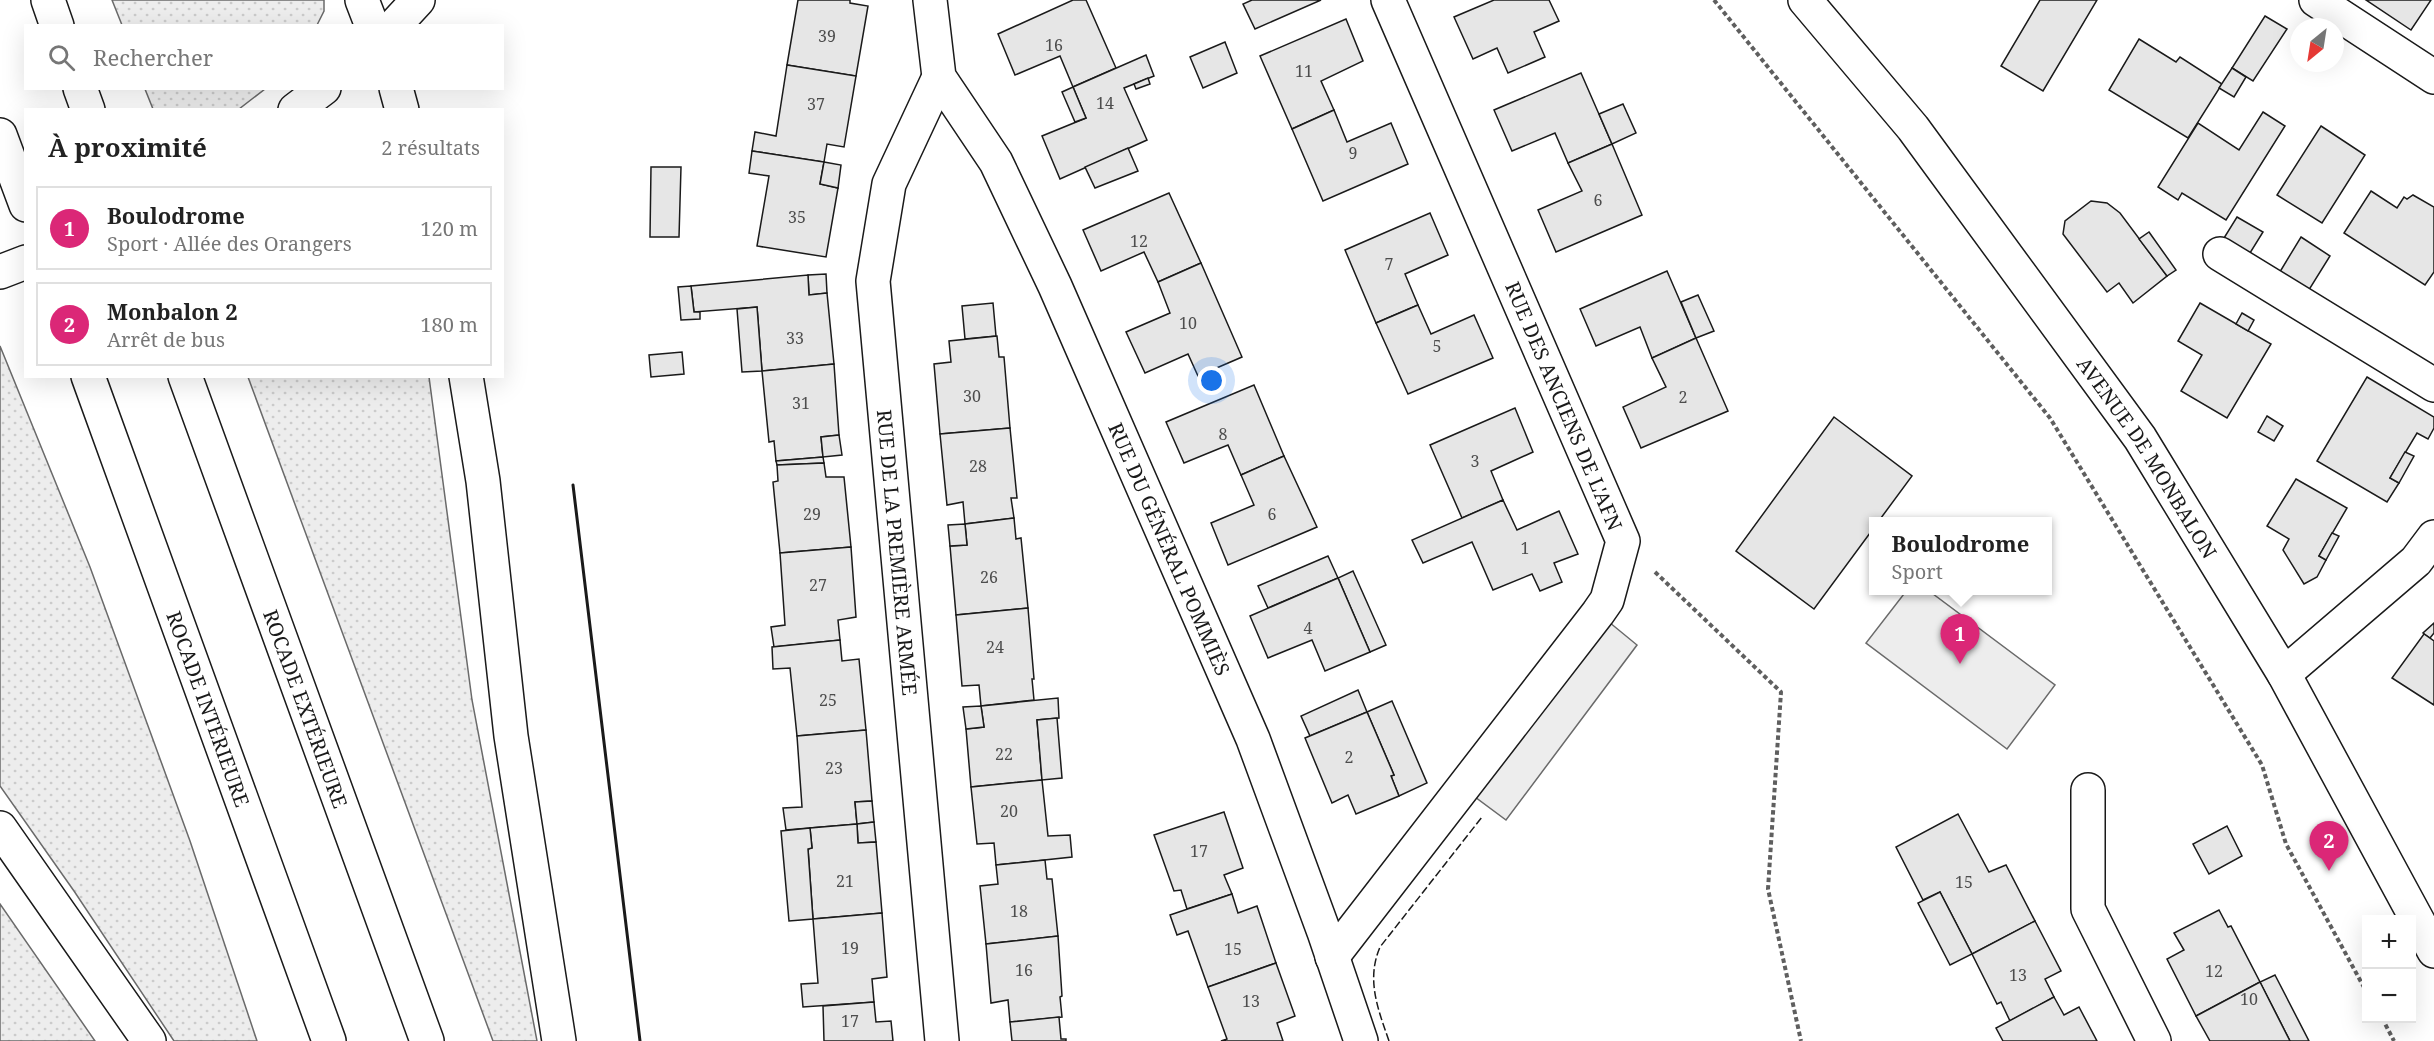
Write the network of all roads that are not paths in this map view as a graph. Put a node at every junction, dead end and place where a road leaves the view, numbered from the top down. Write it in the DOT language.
graph roads {
  1 [pos="48,0"];
  2 [pos="362,0"];
  3 [pos="418,0"];
  4 [pos="930,0"];
  5 [pos="1388,0"];
  6 [pos="1805,0"];
  7 [pos="2316,0"];
  8 [pos="56,24"];
  9 [pos="371,24"];
  10 [pos="396,24"];
  11 [pos="939,77"];
  12 [pos="2434,77"];
  13 [pos="81,90"];
  14 [pos="321,90"];
  15 [pos="397,90"];
  16 [pos="87,108"];
  17 [pos="298,108"];
  18 [pos="401,108"];
  19 [pos="0,135"];
  20 [pos="24,200"];
  21 [pos="2220,254"];
  22 [pos="24,263"];
  23 [pos="0,272"];
  24 [pos="89,378"];
  25 [pos="186,378"];
  26 [pos="466,378"];
  27 [pos="2434,385"];
  28 [pos="2434,537"];
  29 [pos="2284,674"];
  30 [pos="2088,790"];
  31 [pos="0,828"];
  32 [pos="2434,951"];
  33 [pos="1332,957"];
  34 [pos="149,1041"];
  35 [pos="329,1041"];
  36 [pos="426,1041"];
  37 [pos="560,1041"];
  38 [pos="942,1041"];
  39 [pos="1360,1041"];
  40 [pos="2154,1041"];
  1 -- 8 [label="main road"];
  2 -- 9 [label="main road"];
  3 -- 10 [label="main road"];
  4 -- 11 [label="main road"];
  5 -- 33 [label="main road, RUE DES ANCIENS DE L'AFN"];
  6 -- 29 [label="main road, AVENUE DE MONBALON"];
  7 -- 12 [label="main road"];
  11 -- 33 [label="main road, RUE DU GÉNÉRAL POMMIÈS"];
  11 -- 38 [label="main road, RUE DE LA PREMIÈRE ARMÉE"];
  13 -- 16 [label="main road"];
  14 -- 17 [label="main road"];
  15 -- 18 [label="main road"];
  19 -- 20 [label="main road"];
  21 -- 27 [label="main road"];
  22 -- 23 [label="main road"];
  24 -- 35 [label="main road, ROCADE INTÉRIEURE"];
  25 -- 36 [label="main road, ROCADE EXTÉRIEURE"];
  26 -- 37 [label="main road"];
  28 -- 29 [label="main road"];
  29 -- 32 [label="main road, AVENUE DE MONBALON"];
  30 -- 40 [label="main road"];
  31 -- 34 [label="main road"];
  33 -- 39 [label="main road, RUE DU GÉNÉRAL POMMIÈS"];
}
